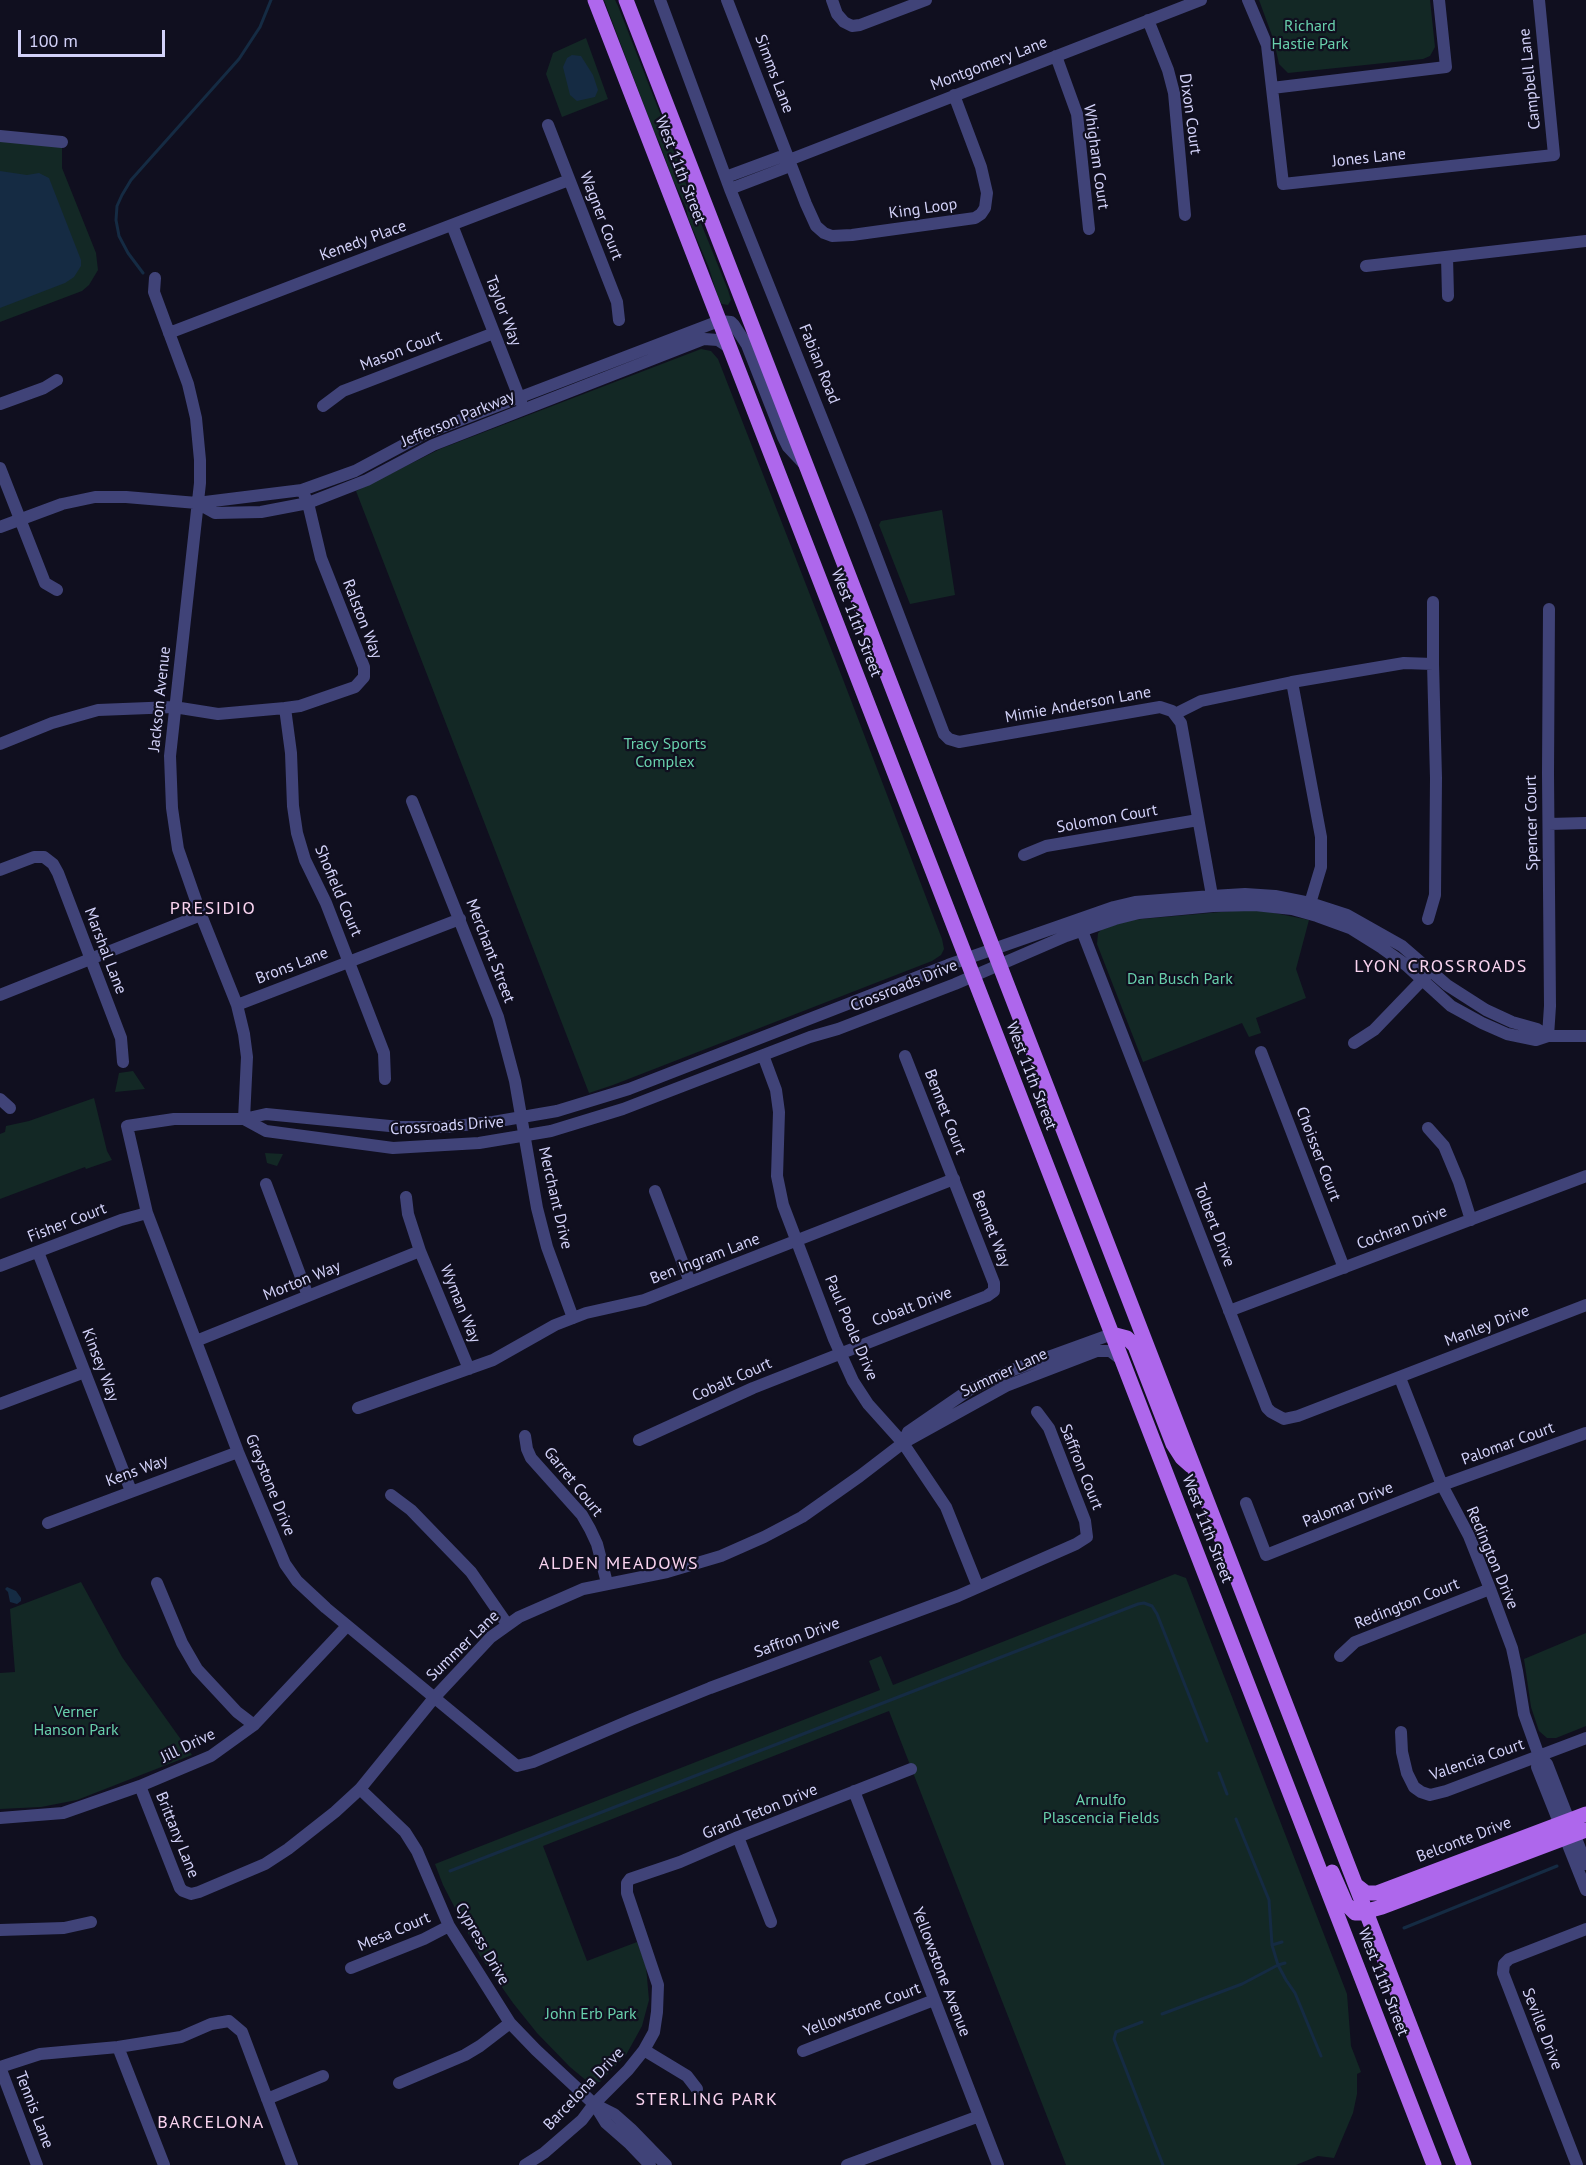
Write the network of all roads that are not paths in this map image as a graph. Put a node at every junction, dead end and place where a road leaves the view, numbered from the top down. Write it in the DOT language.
graph roads {
  1 [pos="595,0"];
  2 [pos="626,0"];
  3 [pos="660,0"];
  4 [pos="728,0"];
  5 [pos="832,0"];
  6 [pos="926,0"];
  7 [pos="1201,0"];
  8 [pos="1248,0"];
  9 [pos="1439,0"];
  10 [pos="1539,0"];
  11 [pos="1148,20"];
  12 [pos="1056,56"];
  13 [pos="1272,88"];
  14 [pos="954,96"];
  15 [pos="548,125"];
  16 [pos="0,136"];
  17 [pos="62,142"];
  18 [pos="1554,155"];
  19 [pos="789,160"];
  20 [pos="569,180"];
  21 [pos="728,183"];
  22 [pos="1185,215"];
  23 [pos="452,225"];
  24 [pos="1089,229"];
  25 [pos="1586,241"];
  26 [pos="1447,257"];
  27 [pos="1366,266"];
  28 [pos="155,278"];
  29 [pos="1448,297"];
  30 [pos="619,320"];
  31 [pos="719,321"];
  32 [pos="169,333"];
  33 [pos="494,333"];
  34 [pos="730,348"];
  35 [pos="57,380"];
  36 [pos="521,403"];
  37 [pos="0,404"];
  38 [pos="323,406"];
  39 [pos="806,466"];
  40 [pos="0,468"];
  41 [pos="302,490"];
  42 [pos="198,503"];
  43 [pos="308,503"];
  44 [pos="19,519"];
  45 [pos="0,527"];
  46 [pos="57,590"];
  47 [pos="1433,602"];
  48 [pos="1549,609"];
  49 [pos="1433,664"];
  50 [pos="1292,682"];
  51 [pos="174,707"];
  52 [pos="285,708"];
  53 [pos="1175,714"];
  54 [pos="949,739"];
  55 [pos="0,744"];
  56 [pos="412,801"];
  57 [pos="1198,820"];
  58 [pos="1586,823"];
  59 [pos="1550,824"];
  60 [pos="1024,855"];
  61 [pos="0,870"];
  62 [pos="1212,901"];
  63 [pos="1309,908"];
  64 [pos="201,915"];
  65 [pos="1428,919"];
  66 [pos="460,920"];
  67 [pos="1080,925"];
  68 [pos="997,956"];
  69 [pos="967,959"];
  70 [pos="90,960"];
  71 [pos="349,962"];
  72 [pos="1431,971"];
  73 [pos="973,976"];
  74 [pos="1422,981"];
  75 [pos="0,995"];
  76 [pos="237,1005"];
  77 [pos="1548,1036"];
  78 [pos="1586,1036"];
  79 [pos="1354,1043"];
  80 [pos="1261,1052"];
  81 [pos="763,1055"];
  82 [pos="905,1056"];
  83 [pos="123,1062"];
  84 [pos="385,1079"];
  85 [pos="0,1099"];
  86 [pos="10,1108"];
  87 [pos="522,1118"];
  88 [pos="244,1119"];
  89 [pos="127,1126"];
  90 [pos="1428,1128"];
  91 [pos="525,1136"];
  92 [pos="1586,1176"];
  93 [pos="954,1179"];
  94 [pos="266,1184"];
  95 [pos="655,1191"];
  96 [pos="405,1197"];
  97 [pos="147,1213"];
  98 [pos="1471,1220"];
  99 [pos="797,1241"];
  100 [pos="420,1251"];
  101 [pos="38,1252"];
  102 [pos="0,1266"];
  103 [pos="1344,1268"];
  104 [pos="690,1282"];
  105 [pos="994,1292"];
  106 [pos="308,1296"];
  107 [pos="1586,1305"];
  108 [pos="1229,1311"];
  109 [pos="573,1318"];
  110 [pos="1112,1334"];
  111 [pos="196,1341"];
  112 [pos="840,1352"];
  113 [pos="1122,1360"];
  114 [pos="469,1370"];
  115 [pos="85,1372"];
  116 [pos="1400,1378"];
  117 [pos="0,1404"];
  118 [pos="358,1408"];
  119 [pos="1036,1412"];
  120 [pos="1586,1433"];
  121 [pos="525,1436"];
  122 [pos="639,1440"];
  123 [pos="903,1443"];
  124 [pos="238,1452"];
  125 [pos="1196,1469"];
  126 [pos="1442,1485"];
  127 [pos="131,1491"];
  128 [pos="390,1495"];
  129 [pos="1246,1503"];
  130 [pos="48,1523"];
  131 [pos="1087,1537"];
  132 [pos="157,1583"];
  133 [pos="607,1583"];
  134 [pos="978,1587"];
  135 [pos="1490,1589"];
  136 [pos="507,1624"];
  137 [pos="348,1626"];
  138 [pos="1340,1656"];
  139 [pos="434,1698"];
  140 [pos="254,1725"];
  141 [pos="1401,1732"];
  142 [pos="1586,1738"];
  143 [pos="1539,1756"];
  144 [pos="518,1766"];
  145 [pos="1281,1768"];
  146 [pos="910,1769"];
  147 [pos="140,1786"];
  148 [pos="360,1789"];
  149 [pos="854,1791"];
  150 [pos="1586,1814"];
  151 [pos="0,1818"];
  152 [pos="1571,1829"];
  153 [pos="738,1837"];
  154 [pos="1586,1864"];
  155 [pos="1357,1886"];
  156 [pos="626,1887"];
  157 [pos="1586,1890"];
  158 [pos="188,1894"];
  159 [pos="1367,1911"];
  160 [pos="91,1922"];
  161 [pos="771,1922"];
  162 [pos="449,1926"];
  163 [pos="1586,1929"];
  164 [pos="0,1930"];
  165 [pos="351,1968"];
  166 [pos="934,2000"];
  167 [pos="510,2023"];
  168 [pos="118,2047"];
  169 [pos="644,2050"];
  170 [pos="802,2051"];
  171 [pos="0,2067"];
  172 [pos="323,2076"];
  173 [pos="399,2083"];
  174 [pos="697,2089"];
  175 [pos="267,2099"];
  176 [pos="594,2104"];
  177 [pos="979,2116"];
  178 [pos="37,2165"];
  179 [pos="164,2165"];
  180 [pos="292,2165"];
  181 [pos="525,2165"];
  182 [pos="650,2165"];
  183 [pos="666,2165"];
  184 [pos="847,2165"];
  185 [pos="998,2165"];
  186 [pos="1434,2165"];
  187 [pos="1464,2165"];
  188 [pos="1577,2165"];
  1 -- 31 [label="main road, West 11th Street"];
  2 -- 39 [label="main road, West 11th Street"];
  3 -- 21 [label="street, Fabian Road"];
  4 -- 19 [label="street, Simms Lane"];
  5 -- 6 [label="street"];
  7 -- 11 [label="street, Montgomery Lane"];
  8 -- 13 [label="street"];
  9 -- 13 [label="street"];
  10 -- 18 [label="street, Campbell Lane"];
  11 -- 12 [label="street, Montgomery Lane"];
  11 -- 22 [label="street, Dixon Court"];
  12 -- 14 [label="street, Montgomery Lane"];
  12 -- 24 [label="street, Whigham Court"];
  13 -- 18 [label="street, Jones Lane"];
  14 -- 19 [label="street, Montgomery Lane"];
  14 -- 19 [label="street, King Loop"];
  15 -- 20 [label="street, Wagner Court"];
  16 -- 17 [label="street"];
  19 -- 21 [label="street, Montgomery Lane"];
  20 -- 23 [label="street, Kenedy Place"];
  20 -- 30 [label="street, Wagner Court"];
  21 -- 54 [label="street, Fabian Road"];
  23 -- 32 [label="street, Kenedy Place"];
  23 -- 33 [label="street, Taylor Way"];
  25 -- 26 [label="street"];
  26 -- 27 [label="street"];
  26 -- 29 [label="street"];
  28 -- 32 [label="street, Jackson Avenue"];
  31 -- 34 [label="main road, West 11th Street"];
  31 -- 36 [label="street, Jefferson Parkway"];
  31 -- 39 [label="street"];
  32 -- 42 [label="street, Jackson Avenue"];
  33 -- 36 [label="street, Taylor Way"];
  33 -- 38 [label="street, Mason Court"];
  34 -- 36 [label="street, Jefferson Parkway"];
  34 -- 69 [label="main road, West 11th Street"];
  35 -- 37 [label="street"];
  36 -- 41 [label="street, Jefferson Parkway"];
  36 -- 43 [label="street, Jefferson Parkway"];
  39 -- 68 [label="main road, West 11th Street"];
  40 -- 44 [label="street"];
  41 -- 42 [label="street, Jefferson Parkway"];
  41 -- 43 [label="street, Ralston Way"];
  42 -- 43 [label="street, Jefferson Parkway"];
  42 -- 44 [label="street, Jefferson Parkway"];
  42 -- 51 [label="street, Jackson Avenue"];
  43 -- 52 [label="street, Ralston Way"];
  44 -- 45 [label="street, Jefferson Parkway"];
  44 -- 46 [label="street"];
  47 -- 49 [label="street"];
  48 -- 59 [label="street, Spencer Court"];
  49 -- 50 [label="street"];
  49 -- 65 [label="street"];
  50 -- 53 [label="street"];
  50 -- 63 [label="street"];
  51 -- 52 [label="street"];
  51 -- 55 [label="street"];
  51 -- 64 [label="street, Jackson Avenue"];
  52 -- 71 [label="street, Shofield Court"];
  53 -- 54 [label="street, Mimie Anderson Lane"];
  53 -- 57 [label="street"];
  56 -- 66 [label="street, Merchant Street"];
  57 -- 60 [label="street, Solomon Court"];
  57 -- 62 [label="street"];
  58 -- 59 [label="street"];
  59 -- 77 [label="street, Spencer Court"];
  61 -- 70 [label="street, Marshal Lane"];
  62 -- 63 [label="street, Crossroads Drive"];
  62 -- 67 [label="street, Crossroads Drive"];
  63 -- 72 [label="street, Crossroads Drive"];
  63 -- 74 [label="street, Crossroads Drive"];
  64 -- 70 [label="street"];
  64 -- 76 [label="street, Jackson Avenue"];
  66 -- 71 [label="street, Brons Lane"];
  66 -- 87 [label="street, Merchant Street"];
  67 -- 68 [label="street, Crossroads Drive"];
  67 -- 108 [label="street, Tolbert Drive"];
  68 -- 69 [label="street, Crossroads Drive"];
  68 -- 73 [label="street, Crossroads Drive"];
  68 -- 125 [label="main road, West 11th Street"];
  69 -- 73 [label="main road, West 11th Street"];
  69 -- 87 [label="street, Crossroads Drive"];
  70 -- 75 [label="street"];
  70 -- 83 [label="street, Marshal Lane"];
  71 -- 76 [label="street, Brons Lane"];
  71 -- 84 [label="street, Shofield Court"];
  72 -- 74 [label="street"];
  72 -- 77 [label="street, Crossroads Drive"];
  73 -- 81 [label="street, Crossroads Drive"];
  73 -- 110 [label="main road, West 11th Street"];
  74 -- 77 [label="street, Crossroads Drive"];
  74 -- 79 [label="street"];
  76 -- 88 [label="street, Jackson Avenue"];
  77 -- 78 [label="street, Crossroads Drive"];
  80 -- 103 [label="street, Choisser Court"];
  81 -- 91 [label="street, Crossroads Drive"];
  81 -- 99 [label="street, Paul Poole Drive"];
  82 -- 93 [label="street, Bennet Court"];
  85 -- 86 [label="street"];
  87 -- 88 [label="street, Crossroads Drive"];
  87 -- 91 [label="street, Merchant Drive"];
  88 -- 89 [label="street, Crossroads Drive"];
  88 -- 91 [label="street, Crossroads Drive"];
  89 -- 97 [label="street, Greystone Drive"];
  90 -- 98 [label="street"];
  91 -- 109 [label="street, Merchant Drive"];
  92 -- 98 [label="street, Cochran Drive"];
  93 -- 99 [label="street, Ben Ingram Lane"];
  93 -- 105 [label="street, Bennet Way"];
  94 -- 106 [label="street"];
  95 -- 104 [label="street"];
  96 -- 100 [label="street, Wyman Way"];
  97 -- 101 [label="street, Fisher Court"];
  97 -- 111 [label="street, Greystone Drive"];
  98 -- 103 [label="street, Cochran Drive"];
  99 -- 104 [label="street, Ben Ingram Lane"];
  99 -- 112 [label="street, Paul Poole Drive"];
  100 -- 106 [label="street, Morton Way"];
  100 -- 114 [label="street, Wyman Way"];
  101 -- 102 [label="street, Fisher Court"];
  101 -- 115 [label="street, Kinsey Way"];
  103 -- 108 [label="street, Cochran Drive"];
  104 -- 109 [label="street, Ben Ingram Lane"];
  105 -- 112 [label="street, Cobalt Drive"];
  106 -- 111 [label="street, Morton Way"];
  107 -- 116 [label="street, Manley Drive"];
  108 -- 116 [label="street, Tolbert Drive"];
  109 -- 114 [label="street, Ben Ingram Lane"];
  110 -- 113 [label="main road, West 11th Street"];
  110 -- 123 [label="street, Summer Lane"];
  110 -- 125 [label="main road"];
  111 -- 124 [label="street, Greystone Drive"];
  112 -- 122 [label="street, Cobalt Court"];
  112 -- 123 [label="street, Paul Poole Drive"];
  113 -- 123 [label="street, Summer Lane"];
  113 -- 145 [label="main road, West 11th Street"];
  114 -- 118 [label="street, Ben Ingram Lane"];
  115 -- 117 [label="street"];
  115 -- 127 [label="street, Kinsey Way"];
  116 -- 126 [label="street, Redington Drive"];
  119 -- 131 [label="street, Saffron Court"];
  120 -- 126 [label="street, Palomar Court"];
  121 -- 133 [label="street, Garret Court"];
  123 -- 133 [label="street, Summer Lane"];
  123 -- 134 [label="street, Paul Poole Drive"];
  124 -- 127 [label="street, Kens Way"];
  124 -- 137 [label="street, Greystone Drive"];
  125 -- 155 [label="main road, West 11th Street"];
  126 -- 129 [label="street, Palomar Drive"];
  126 -- 135 [label="street, Redington Drive"];
  127 -- 130 [label="street, Kens Way"];
  128 -- 136 [label="street"];
  131 -- 134 [label="street, Saffron Drive"];
  132 -- 140 [label="street"];
  133 -- 136 [label="street, Summer Lane"];
  134 -- 144 [label="street, Saffron Drive"];
  135 -- 138 [label="street, Redington Court"];
  135 -- 143 [label="street, Redington Drive"];
  136 -- 139 [label="street, Summer Lane"];
  137 -- 139 [label="street, Greystone Drive"];
  137 -- 140 [label="street, Jill Drive"];
  139 -- 144 [label="street, Greystone Drive"];
  139 -- 148 [label="street, Summer Lane"];
  140 -- 147 [label="street, Jill Drive"];
  141 -- 143 [label="street, Valencia Court"];
  142 -- 143 [label="street, Valencia Court"];
  143 -- 152 [label="street, Redington Drive"];
  145 -- 159 [label="main road"];
  145 -- 186 [label="main road, West 11th Street"];
  146 -- 149 [label="street, Grand Teton Drive"];
  147 -- 151 [label="street, Jill Drive"];
  147 -- 158 [label="street, Brittany Lane"];
  148 -- 158 [label="street, Summer Lane"];
  148 -- 162 [label="street, Cypress Drive"];
  149 -- 153 [label="street, Grand Teton Drive"];
  149 -- 166 [label="street, Yellowstone Avenue"];
  150 -- 152 [label="main road, Belconte Drive"];
  152 -- 154 [label="street, Redington Drive"];
  152 -- 155 [label="main road, Belconte Drive"];
  152 -- 157 [label="street, Redington Drive"];
  152 -- 159 [label="main road, Belconte Drive"];
  153 -- 156 [label="street, Grand Teton Drive"];
  153 -- 161 [label="street"];
  155 -- 159 [label="main road, West 11th Street"];
  156 -- 169 [label="street, Barcelona Drive"];
  159 -- 187 [label="main road, West 11th Street"];
  160 -- 164 [label="street"];
  162 -- 165 [label="street, Mesa Court"];
  162 -- 167 [label="street, Cypress Drive"];
  163 -- 188 [label="street, Seville Drive"];
  166 -- 170 [label="street, Yellowstone Court"];
  166 -- 177 [label="street, Yellowstone Avenue"];
  167 -- 173 [label="street"];
  167 -- 176 [label="street, Cypress Drive"];
  168 -- 171 [label="street"];
  168 -- 175 [label="street"];
  168 -- 179 [label="street"];
  169 -- 174 [label="street"];
  169 -- 176 [label="street, Barcelona Drive"];
  171 -- 178 [label="street, Tennis Lane"];
  172 -- 175 [label="street"];
  175 -- 180 [label="street"];
  176 -- 181 [label="street, Barcelona Drive"];
  176 -- 182 [label="street, Cypress Drive"];
  176 -- 183 [label="street, Cypress Drive"];
  177 -- 184 [label="street"];
  177 -- 185 [label="street, Yellowstone Avenue"];
}
